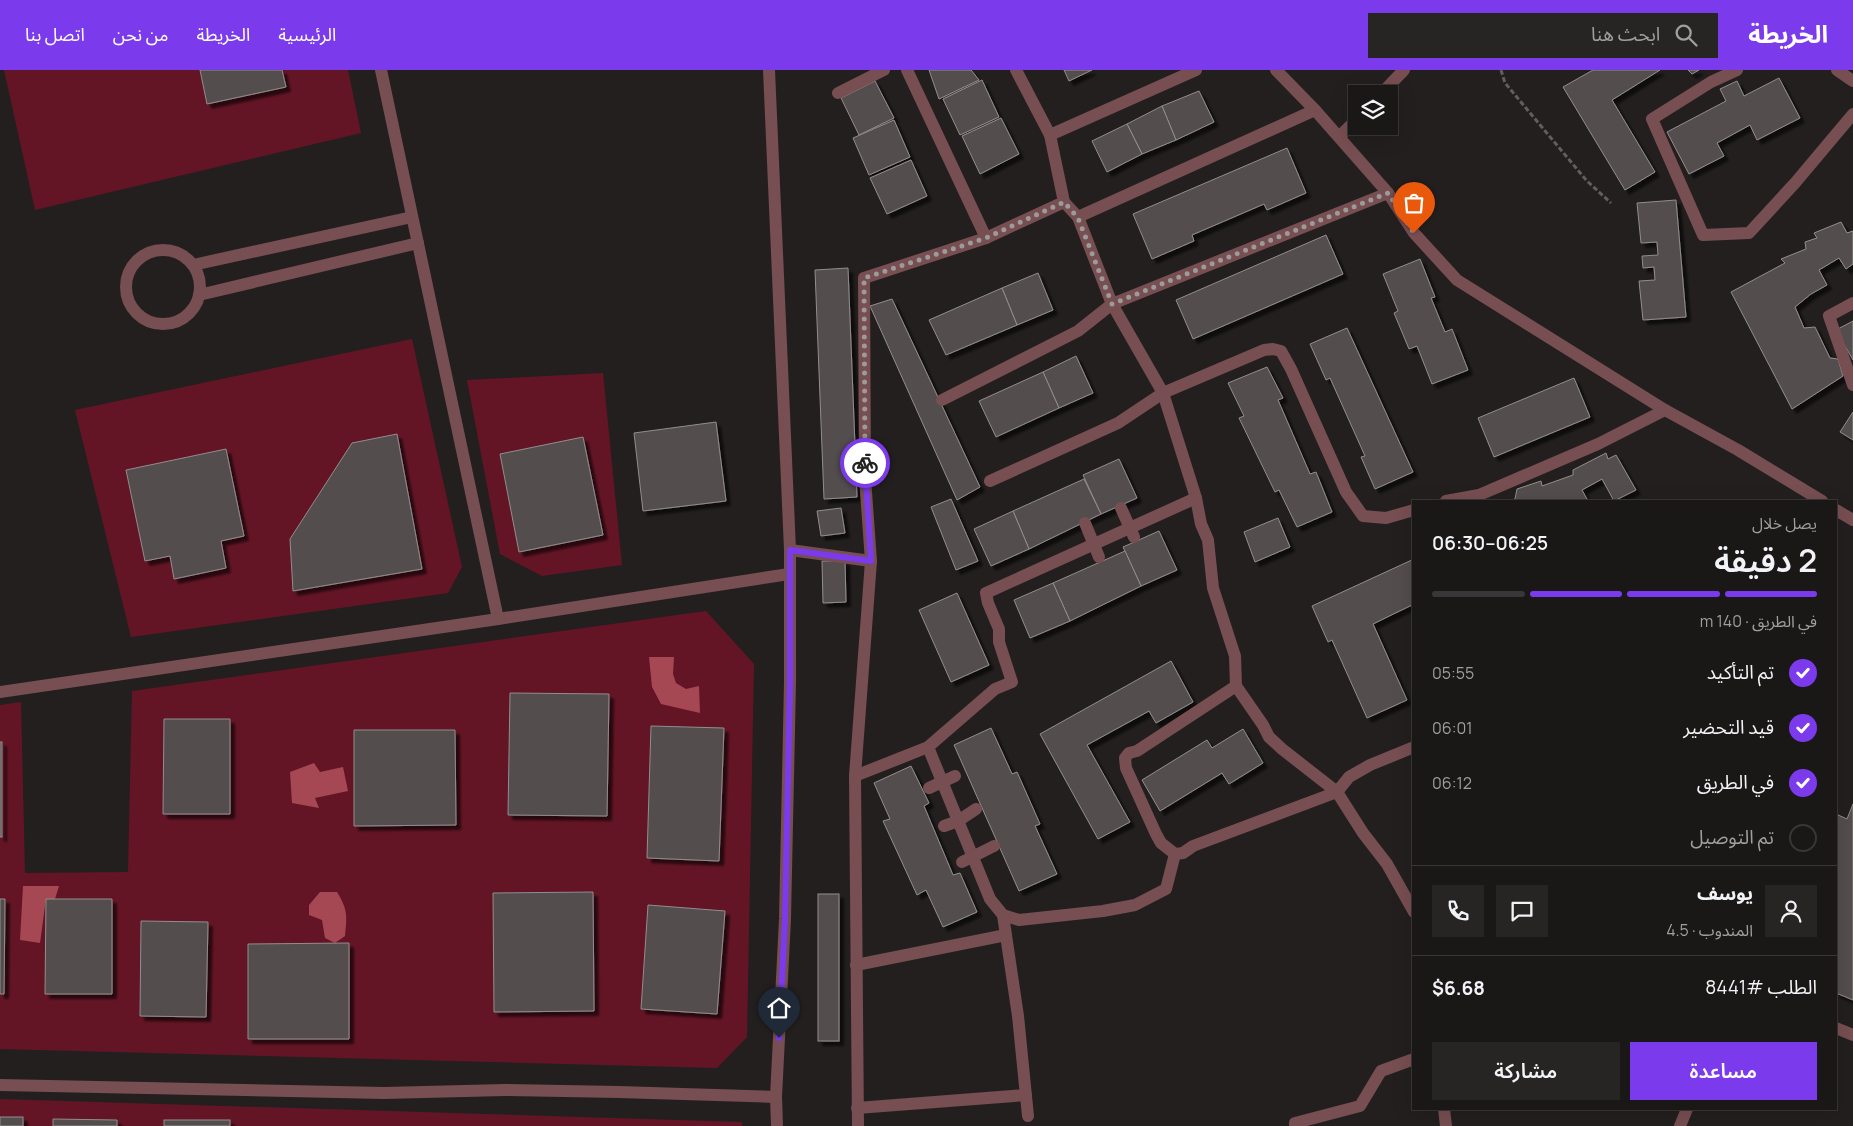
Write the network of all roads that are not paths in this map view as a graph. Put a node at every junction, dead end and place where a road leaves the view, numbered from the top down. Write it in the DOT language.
graph roads {
  1 [pos="381,70"];
  2 [pos="769,70"];
  3 [pos="884,70"];
  4 [pos="907,70"];
  5 [pos="1016,70"];
  6 [pos="1196,70"];
  7 [pos="1276,70"];
  8 [pos="1404,70"];
  9 [pos="1737,70"];
  10 [pos="1837,70"];
  11 [pos="1853,80"];
  12 [pos="1390,85"];
  13 [pos="838,93"];
  14 [pos="1315,110"];
  15 [pos="1853,114"];
  16 [pos="1348,128"];
  17 [pos="1050,135"];
  18 [pos="1339,137"];
  19 [pos="1388,193"];
  20 [pos="1064,202"];
  21 [pos="412,217"];
  22 [pos="1078,218"];
  23 [pos="986,238"];
  24 [pos="418,243"];
  25 [pos="193,265"];
  26 [pos="199,295"];
  27 [pos="1853,303"];
  28 [pos="1112,304"];
  29 [pos="1853,385"];
  30 [pos="1163,393"];
  31 [pos="942,400"];
  32 [pos="1665,410"];
  33 [pos="990,481"];
  34 [pos="1196,498"];
  35 [pos="1480,498"];
  36 [pos="1457,500"];
  37 [pos="1820,500"];
  38 [pos="1121,508"];
  39 [pos="1412,511"];
  40 [pos="1837,511"];
  41 [pos="1853,520"];
  42 [pos="1085,524"];
  43 [pos="1132,533"];
  44 [pos="1094,544"];
  45 [pos="790,550"];
  46 [pos="1099,557"];
  47 [pos="871,561"];
  48 [pos="789,574"];
  49 [pos="498,619"];
  50 [pos="1236,686"];
  51 [pos="0,692"];
  52 [pos="928,747"];
  53 [pos="1412,748"];
  54 [pos="855,776"];
  55 [pos="955,776"];
  56 [pos="942,782"];
  57 [pos="929,788"];
  58 [pos="1337,792"];
  59 [pos="976,809"];
  60 [pos="958,821"];
  61 [pos="944,826"];
  62 [pos="994,846"];
  63 [pos="1175,854"];
  64 [pos="967,859"];
  65 [pos="1412,908"];
  66 [pos="1003,915"];
  67 [pos="1006,935"];
  68 [pos="856,965"];
  69 [pos="1837,1028"];
  70 [pos="1853,1035"];
  71 [pos="1412,1060"];
  72 [pos="0,1085"];
  73 [pos="1026,1095"];
  74 [pos="776,1098"];
  75 [pos="858,1108"];
  76 [pos="1444,1110"];
  77 [pos="1687,1110"];
  78 [pos="1028,1116"];
  79 [pos="777,1126"];
  80 [pos="858,1126"];
  81 [pos="1296,1126"];
  82 [pos="1446,1126"];
  83 [pos="1680,1126"];
  1 -- 21 [label="street"];
  2 -- 45 [label="street"];
  3 -- 13 [label="street"];
  4 -- 23 [label="street"];
  5 -- 17 [label="street"];
  6 -- 17 [label="street"];
  7 -- 14 [label="street"];
  8 -- 12 [label="street"];
  9 -- 15 [label="street"];
  10 -- 11 [label="street"];
  14 -- 18 [label="street"];
  14 -- 22 [label="street"];
  16 -- 18 [label="street"];
  17 -- 20 [label="street"];
  18 -- 19 [label="street"];
  19 -- 28 [label="street"];
  19 -- 32 [label="street"];
  20 -- 22 [label="street"];
  20 -- 23 [label="street"];
  21 -- 24 [label="street"];
  21 -- 25 [label="street"];
  22 -- 28 [label="street"];
  23 -- 47 [label="street"];
  24 -- 26 [label="street"];
  24 -- 49 [label="street"];
  25 -- 26 [label="street"];
  25 -- 26 [label="street"];
  27 -- 29 [label="street"];
  28 -- 30 [label="street"];
  28 -- 31 [label="street"];
  30 -- 33 [label="street"];
  30 -- 34 [label="street"];
  30 -- 39 [label="street"];
  32 -- 35 [label="street"];
  32 -- 37 [label="street"];
  34 -- 43 [label="street"];
  34 -- 50 [label="street"];
  35 -- 36 [label="street"];
  38 -- 43 [label="street"];
  40 -- 41 [label="street"];
  42 -- 44 [label="street"];
  43 -- 44 [label="street"];
  44 -- 46 [label="street"];
  44 -- 52 [label="street"];
  45 -- 47 [label="street"];
  45 -- 48 [label="street"];
  47 -- 54 [label="street"];
  48 -- 49 [label="street"];
  48 -- 74 [label="street"];
  49 -- 51 [label="street"];
  50 -- 58 [label="street"];
  50 -- 63 [label="street"];
  52 -- 54 [label="street"];
  52 -- 56 [label="street"];
  53 -- 58 [label="street"];
  54 -- 68 [label="street"];
  55 -- 56 [label="street"];
  56 -- 57 [label="street"];
  56 -- 60 [label="street"];
  58 -- 63 [label="street"];
  58 -- 65 [label="street"];
  59 -- 60 [label="street"];
  60 -- 61 [label="street"];
  60 -- 64 [label="street"];
  62 -- 64 [label="street"];
  63 -- 66 [label="street"];
  64 -- 66 [label="street"];
  66 -- 67 [label="street"];
  67 -- 68 [label="street"];
  67 -- 73 [label="street"];
  68 -- 75 [label="street"];
  69 -- 70 [label="street"];
  71 -- 81 [label="street"];
  72 -- 74 [label="street"];
  73 -- 75 [label="street"];
  73 -- 78 [label="street"];
  74 -- 79 [label="street"];
  75 -- 80 [label="street"];
  76 -- 82 [label="street"];
  77 -- 83 [label="street"];
}
